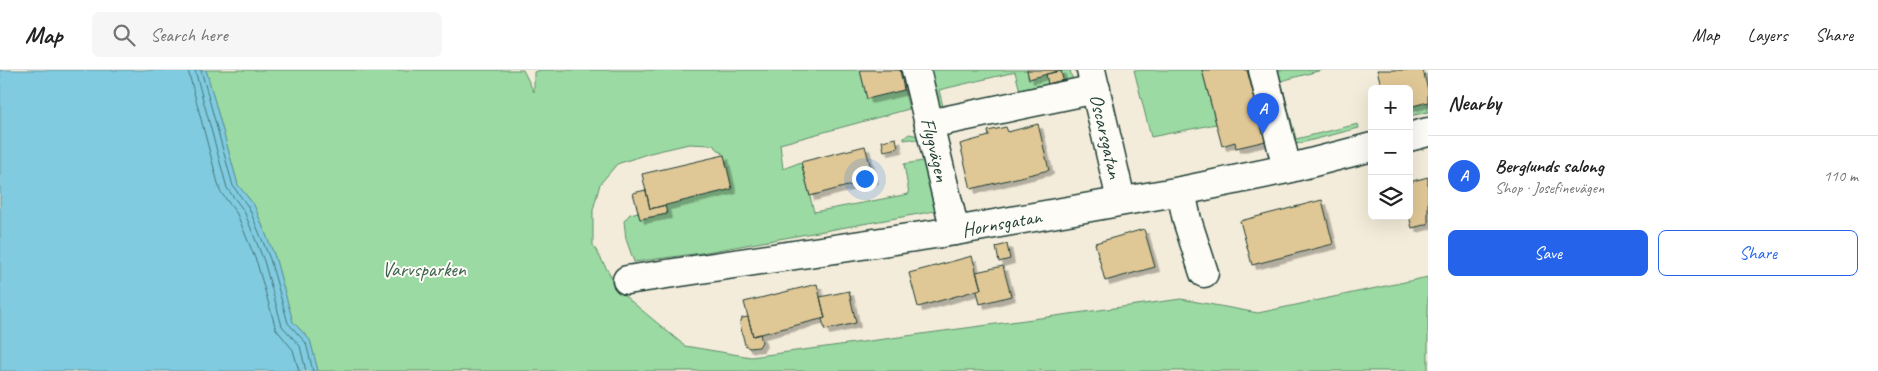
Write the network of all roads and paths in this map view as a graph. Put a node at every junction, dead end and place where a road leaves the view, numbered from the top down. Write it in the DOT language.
graph roads {
  1 [pos="916,70"];
  2 [pos="1263,70"];
  3 [pos="1094,80"];
  4 [pos="929,124"];
  5 [pos="1428,132"];
  6 [pos="1413,136"];
  7 [pos="1368,148"];
  8 [pos="1287,169"];
  9 [pos="1181,191"];
  10 [pos="1121,200"];
  11 [pos="955,231"];
  12 [pos="1204,273"];
  13 [pos="627,280"];
  1 -- 4 [label="street, Flygvägen"];
  2 -- 8 [label="street"];
  3 -- 4 [label="street"];
  3 -- 10 [label="street, Oscarsgatan"];
  4 -- 11 [label="street, Flygvägen"];
  5 -- 6 [label="street"];
  7 -- 8 [label="street, Hornsgatan"];
  8 -- 9 [label="street, Hornsgatan"];
  9 -- 10 [label="street, Hornsgatan"];
  9 -- 12 [label="street"];
  10 -- 11 [label="street, Hornsgatan"];
  11 -- 13 [label="street, Hornsgatan"];
}
